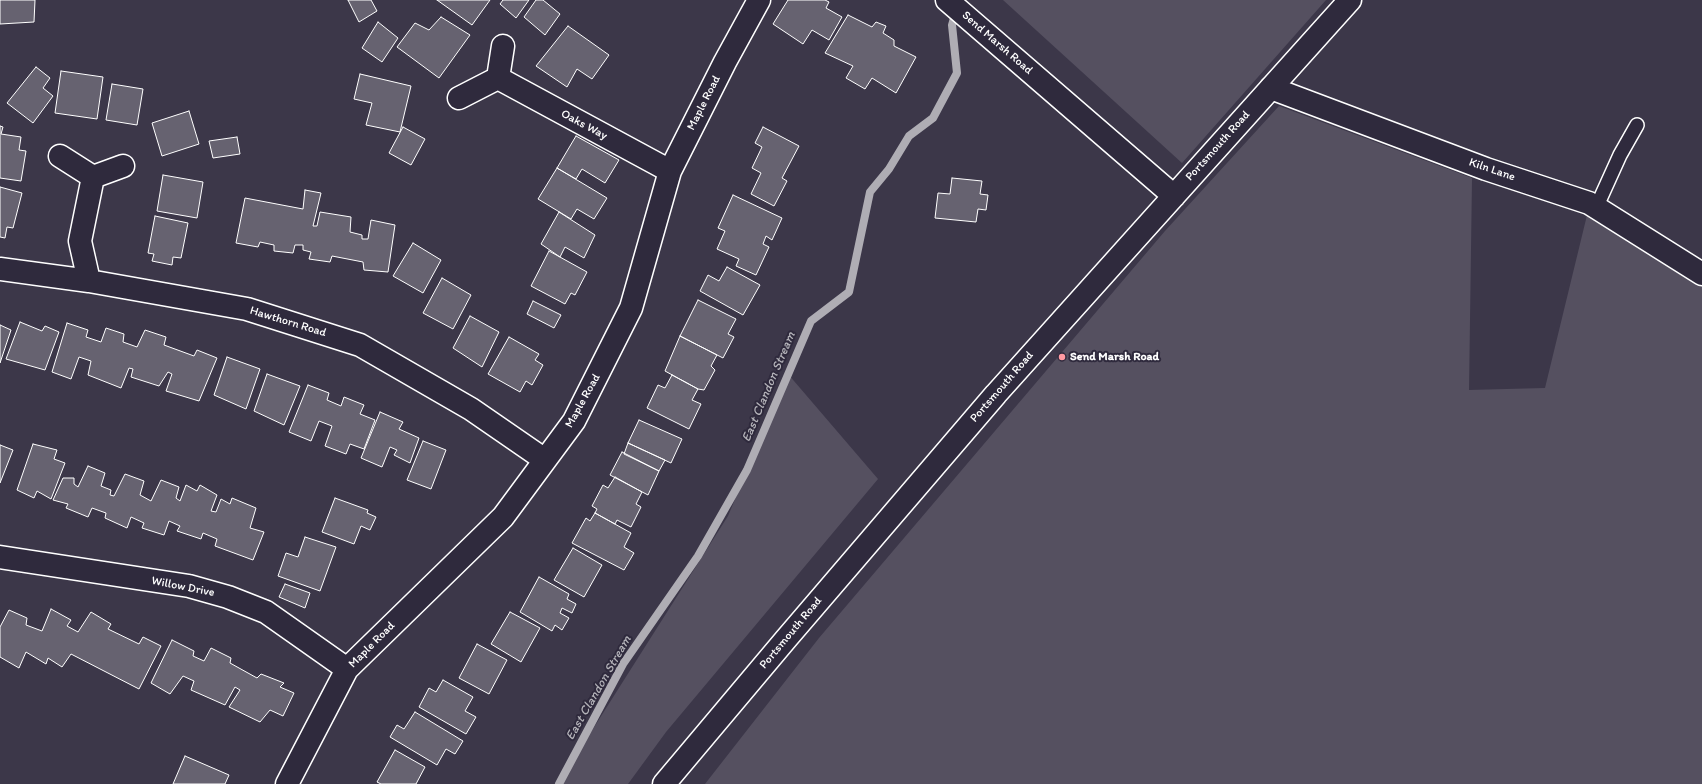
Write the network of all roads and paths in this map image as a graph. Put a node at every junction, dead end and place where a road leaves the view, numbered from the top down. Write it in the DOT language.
graph roads {
  1 [pos="760,0"];
  2 [pos="947,0"];
  3 [pos="1350,0"];
  4 [pos="503,46"];
  5 [pos="498,78"];
  6 [pos="1271,88"];
  7 [pos="459,98"];
  8 [pos="1637,125"];
  9 [pos="60,156"];
  10 [pos="123,166"];
  11 [pos="670,171"];
  12 [pos="93,177"];
  13 [pos="1174,196"];
  14 [pos="1596,208"];
  15 [pos="0,268"];
  16 [pos="1702,274"];
  17 [pos="89,281"];
  18 [pos="545,460"];
  19 [pos="0,557"];
  20 [pos="347,669"];
  21 [pos="287,784"];
  22 [pos="664,784"];
  1 -- 11 [label="street, Maple Road"];
  2 -- 13 [label="street, Send Marsh Road"];
  3 -- 6 [label="street, Portsmouth Road"];
  4 -- 5 [label="street"];
  5 -- 7 [label="street"];
  5 -- 11 [label="street, Oaks Way"];
  6 -- 13 [label="street, Portsmouth Road"];
  6 -- 14 [label="street, Kiln Lane"];
  8 -- 14 [label="lane"];
  9 -- 12 [label="street"];
  10 -- 12 [label="street"];
  11 -- 18 [label="street, Maple Road"];
  12 -- 17 [label="street"];
  13 -- 22 [label="street, Portsmouth Road"];
  14 -- 16 [label="street, Kiln Lane"];
  15 -- 17 [label="street, Hawthorn Road"];
  17 -- 18 [label="street, Hawthorn Road"];
  18 -- 20 [label="street, Maple Road"];
  19 -- 20 [label="street, Willow Drive"];
  20 -- 21 [label="street, Maple Road"];
}
